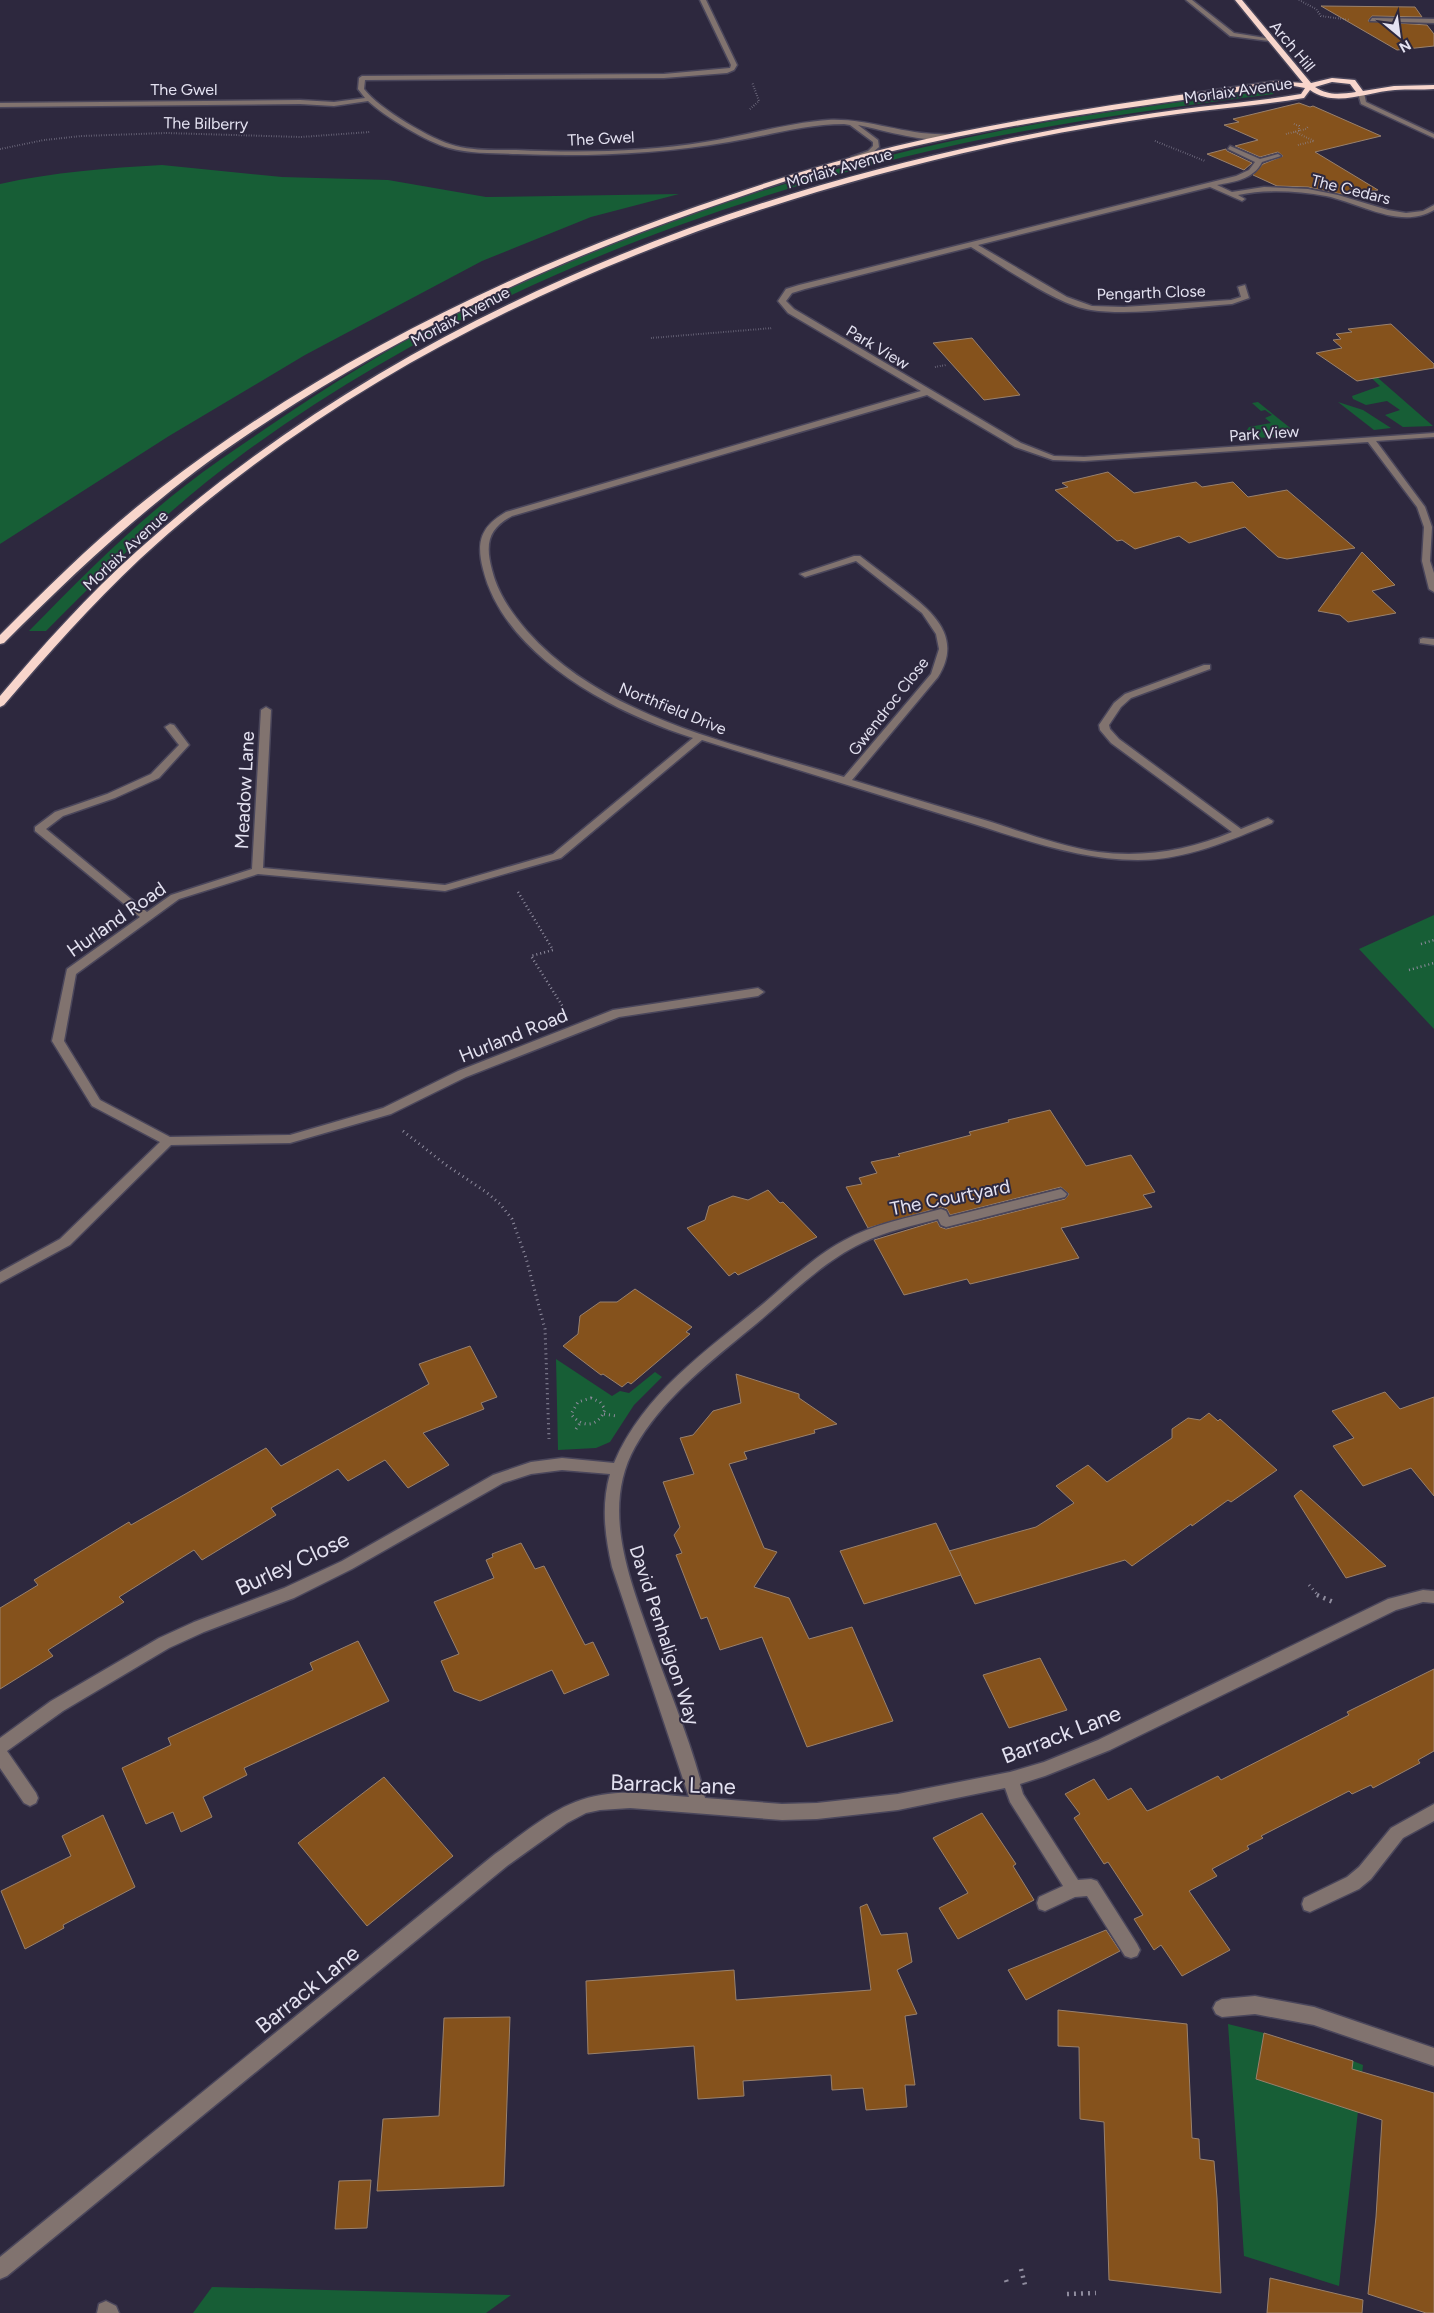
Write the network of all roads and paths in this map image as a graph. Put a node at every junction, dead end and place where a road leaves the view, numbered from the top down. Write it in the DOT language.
graph roads {
  1 [pos="703,0"];
  2 [pos="1189,0"];
  3 [pos="1238,0"];
  4 [pos="1299,0"];
  5 [pos="1372,20"];
  6 [pos="1434,21"];
  7 [pos="1269,39"];
  8 [pos="750,80"];
  9 [pos="1309,86"];
  10 [pos="1434,87"];
  11 [pos="1361,93"];
  12 [pos="368,99"];
  13 [pos="0,105"];
  14 [pos="747,111"];
  15 [pos="848,123"];
  16 [pos="1294,124"];
  17 [pos="413,128"];
  18 [pos="1299,131"];
  19 [pos="1294,132"];
  20 [pos="951,136"];
  21 [pos="1434,136"];
  22 [pos="1151,139"];
  23 [pos="1314,141"];
  24 [pos="1230,148"];
  25 [pos="0,149"];
  26 [pos="1278,156"];
  27 [pos="854,158"];
  28 [pos="1259,162"];
  29 [pos="1239,177"];
  30 [pos="1211,185"];
  31 [pos="1231,194"];
  32 [pos="1242,199"];
  33 [pos="1434,207"];
  34 [pos="972,245"];
  35 [pos="1242,287"];
  36 [pos="814,325"];
  37 [pos="651,338"];
  38 [pos="927,392"];
  39 [pos="1434,436"];
  40 [pos="1370,440"];
  41 [pos="805,574"];
  42 [pos="1434,589"];
  43 [pos="0,641"];
  44 [pos="1423,642"];
  45 [pos="1434,642"];
  46 [pos="1207,667"];
  47 [pos="0,703"];
  48 [pos="266,710"];
  49 [pos="170,727"];
  50 [pos="700,737"];
  51 [pos="846,781"];
  52 [pos="1268,821"];
  53 [pos="1240,833"];
  54 [pos="257,871"];
  55 [pos="504,871"];
  56 [pos="147,917"];
  57 [pos="1434,940"];
  58 [pos="1421,944"];
  59 [pos="1434,963"];
  60 [pos="1408,970"];
  61 [pos="758,992"];
  62 [pos="577,1029"];
  63 [pos="387,1111"];
  64 [pos="168,1141"];
  65 [pos="1061,1194"];
  66 [pos="848,1244"];
  67 [pos="0,1278"];
  68 [pos="580,1423"];
  69 [pos="576,1429"];
  70 [pos="552,1465"];
  71 [pos="617,1470"];
  72 [pos="1434,1597"];
  73 [pos="0,1747"];
  74 [pos="0,1754"];
  75 [pos="1010,1779"];
  76 [pos="30,1798"];
  77 [pos="699,1806"];
  78 [pos="1434,1812"];
  79 [pos="1074,1889"];
  80 [pos="1045,1903"];
  81 [pos="1310,1904"];
  82 [pos="1131,1950"];
  83 [pos="1222,2008"];
  84 [pos="1434,2057"];
  85 [pos="0,2269"];
  86 [pos="1021,2269"];
  87 [pos="1026,2289"];
  88 [pos="1096,2293"];
  89 [pos="1067,2294"];
  1 -- 12 [label="street"];
  2 -- 7 [label="street"];
  3 -- 7 [label="highway, Arch Hill"];
  4 -- 5 [label="path"];
  5 -- 6 [label="street"];
  7 -- 9 [label="highway, Arch Hill"];
  8 -- 14 [label="path"];
  9 -- 11 [label="highway"];
  9 -- 11 [label="highway"];
  9 -- 20 [label="highway, Morlaix Avenue"];
  9 -- 47 [label="highway, Morlaix Avenue"];
  10 -- 11 [label="highway"];
  11 -- 21 [label="street"];
  12 -- 13 [label="street, The Gwel"];
  12 -- 17 [label="street, The Gwel"];
  15 -- 17 [label="street, The Gwel"];
  15 -- 20 [label="street, The Gwel"];
  15 -- 27 [label="street"];
  16 -- 18 [label="path"];
  17 -- 25 [label="path, The Bilberry"];
  19 -- 23 [label="path"];
  20 -- 27 [label="highway, Morlaix Avenue"];
  22 -- 29 [label="path"];
  24 -- 28 [label="street"];
  26 -- 28 [label="street"];
  27 -- 43 [label="highway, Morlaix Avenue"];
  28 -- 29 [label="street, Park View"];
  29 -- 30 [label="street, Park View"];
  30 -- 31 [label="street"];
  30 -- 34 [label="street, Park View"];
  31 -- 32 [label="street"];
  31 -- 33 [label="street, The Cedars"];
  34 -- 35 [label="street, Pengarth Close"];
  34 -- 36 [label="street, Park View"];
  36 -- 37 [label="path"];
  36 -- 38 [label="street, Park View"];
  38 -- 40 [label="street, Park View"];
  38 -- 50 [label="street, Northfield Drive"];
  39 -- 40 [label="street, Park View"];
  40 -- 42 [label="street"];
  41 -- 51 [label="street, Gwendroc Close"];
  44 -- 45 [label="street"];
  46 -- 53 [label="street"];
  48 -- 54 [label="street, Meadow Lane"];
  49 -- 56 [label="street"];
  50 -- 51 [label="street, Northfield Drive"];
  50 -- 55 [label="street, Hurland Road"];
  51 -- 53 [label="street, Northfield Drive"];
  52 -- 53 [label="street, Northfield Drive"];
  54 -- 55 [label="street, Hurland Road"];
  54 -- 56 [label="street, Hurland Road"];
  55 -- 62 [label="path"];
  56 -- 64 [label="street, Hurland Road"];
  57 -- 58 [label="path"];
  59 -- 60 [label="path"];
  61 -- 62 [label="street, Hurland Road"];
  62 -- 63 [label="street, Hurland Road"];
  63 -- 64 [label="street, Hurland Road"];
  63 -- 70 [label="path"];
  64 -- 67 [label="street"];
  65 -- 66 [label="street, The Courtyard"];
  66 -- 71 [label="street, David Penhaligon Way"];
  68 -- 68 [label="path"];
  68 -- 69 [label="path"];
  70 -- 71 [label="street, Burley Close"];
  70 -- 73 [label="street, Burley Close"];
  71 -- 77 [label="street, David Penhaligon Way"];
  72 -- 75 [label="street, Barrack Lane"];
  74 -- 76 [label="street"];
  75 -- 77 [label="street, Barrack Lane"];
  75 -- 79 [label="street"];
  77 -- 85 [label="street, Barrack Lane"];
  78 -- 81 [label="street"];
  79 -- 80 [label="street"];
  79 -- 82 [label="street"];
  83 -- 84 [label="street"];
  86 -- 87 [label="path"];
  88 -- 89 [label="path"];
}
